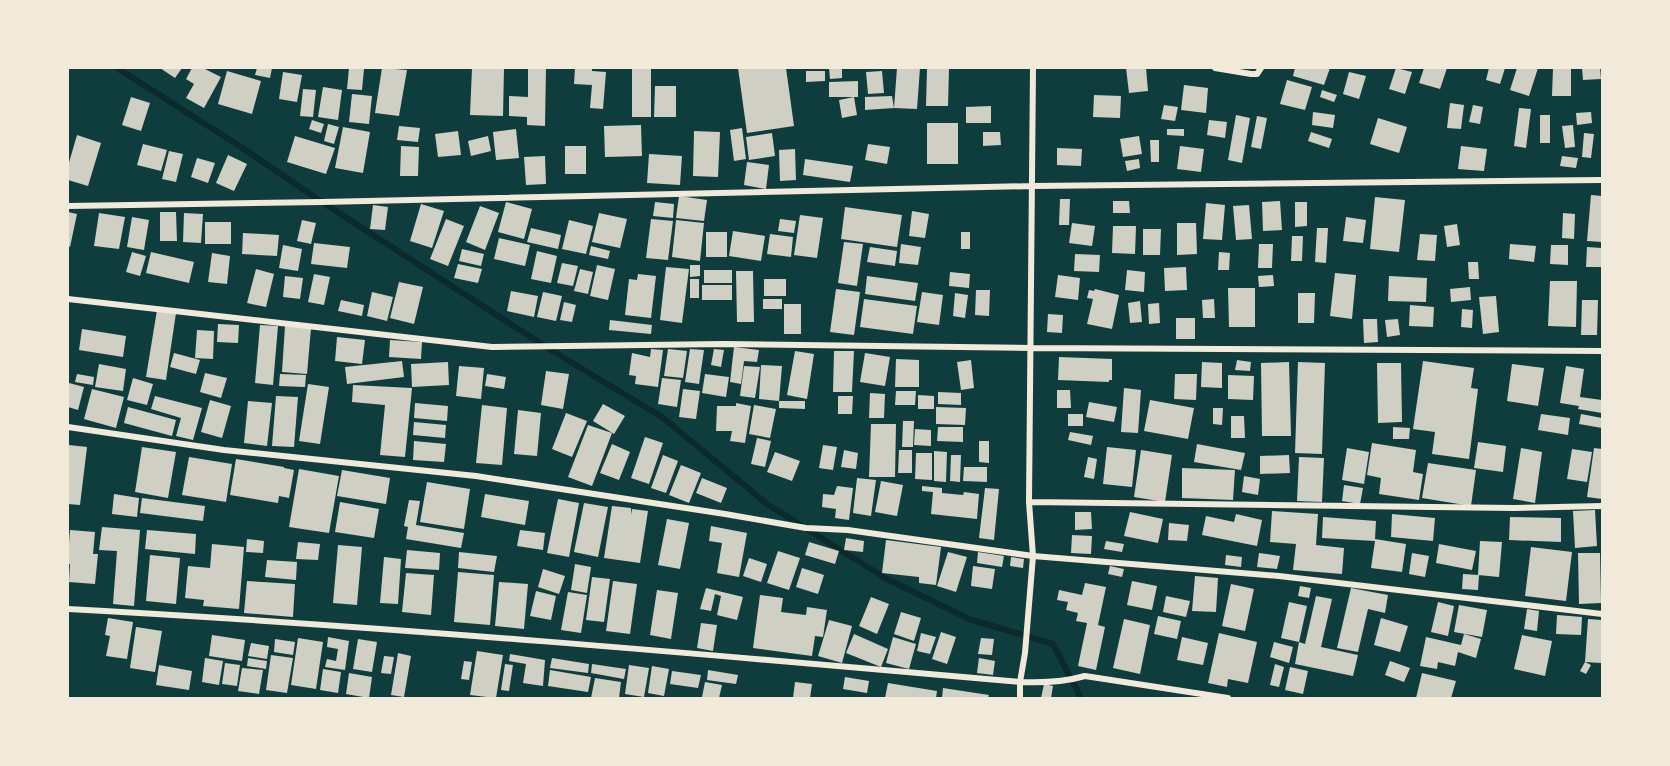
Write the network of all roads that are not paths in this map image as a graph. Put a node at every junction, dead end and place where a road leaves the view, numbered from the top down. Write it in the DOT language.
graph roads {
  1 [pos="1033,68"];
  2 [pos="1215,68"];
  3 [pos="1261,68"];
  4 [pos="1602,180"];
  5 [pos="1033,186"];
  6 [pos="68,206"];
  7 [pos="68,298"];
  8 [pos="1031,348"];
  9 [pos="1602,351"];
  10 [pos="68,427"];
  11 [pos="1029,502"];
  12 [pos="1602,506"];
  13 [pos="1033,556"];
  14 [pos="68,609"];
  15 [pos="1602,614"];
  16 [pos="1020,682"];
  17 [pos="1020,699"];
  18 [pos="1228,699"];
  1 -- 5 [label="street"];
  2 -- 3 [label="street"];
  4 -- 5 [label="street"];
  5 -- 6 [label="street"];
  5 -- 8 [label="street"];
  7 -- 8 [label="street"];
  8 -- 9 [label="street"];
  8 -- 11 [label="street"];
  10 -- 13 [label="street"];
  11 -- 12 [label="street"];
  11 -- 13 [label="street"];
  13 -- 15 [label="street"];
  13 -- 16 [label="street"];
  14 -- 16 [label="street"];
  16 -- 17 [label="street"];
  16 -- 18 [label="street"];
}
